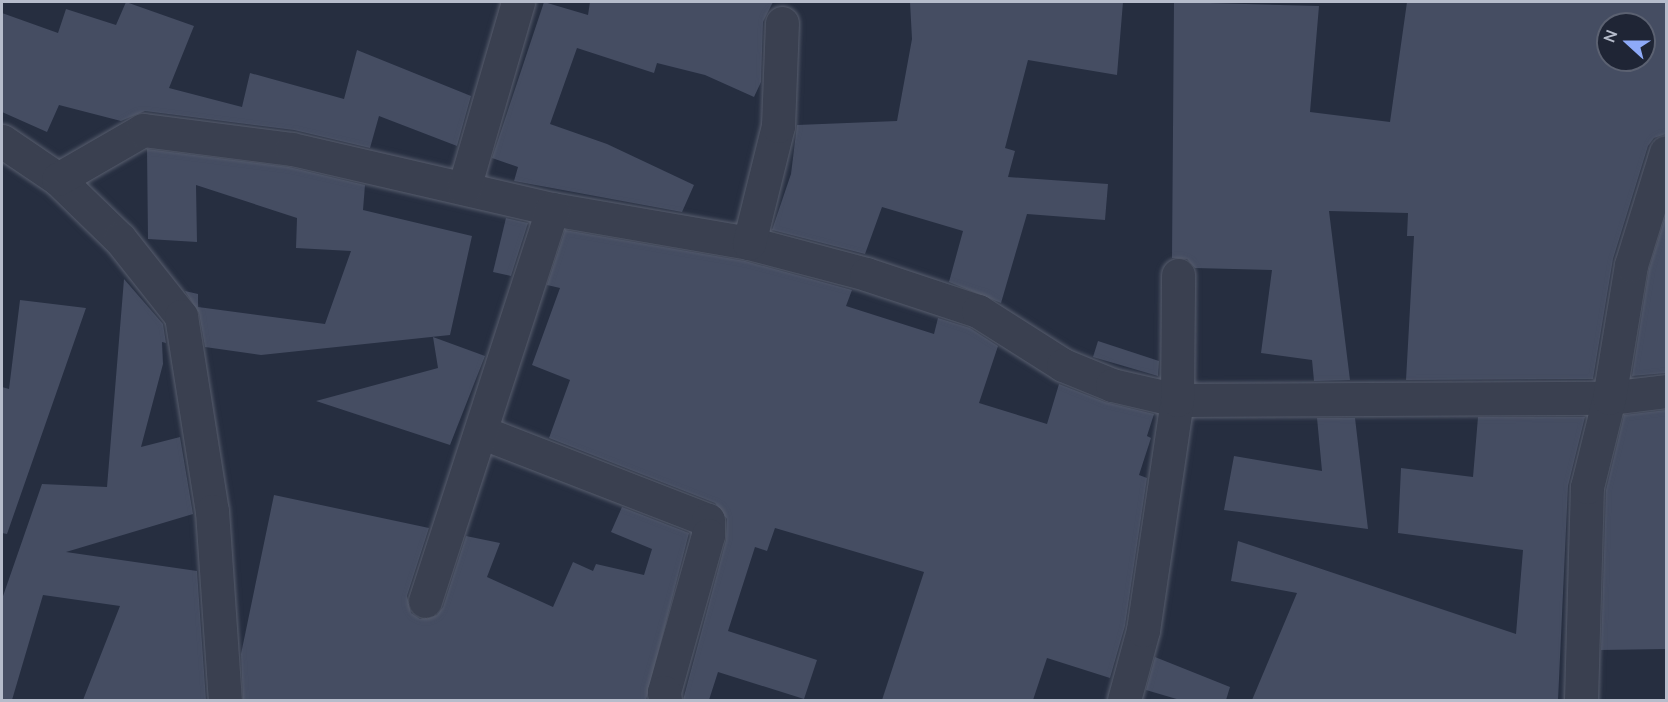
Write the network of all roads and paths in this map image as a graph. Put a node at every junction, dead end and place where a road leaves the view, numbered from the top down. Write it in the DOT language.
graph roads {
  1 [pos="518,2"];
  2 [pos="782,23"];
  3 [pos="2,141"];
  4 [pos="1666,152"];
  5 [pos="58,179"];
  6 [pos="464,188"];
  7 [pos="552,208"];
  8 [pos="749,243"];
  9 [pos="1178,275"];
  10 [pos="1666,391"];
  11 [pos="1609,398"];
  12 [pos="1177,400"];
  13 [pos="480,432"];
  14 [pos="425,601"];
  15 [pos="225,700"];
  16 [pos="665,700"];
  17 [pos="1124,700"];
  18 [pos="1581,700"];
  1 -- 6 [label="street"];
  2 -- 8 [label="street"];
  3 -- 5 [label="street"];
  4 -- 11 [label="street"];
  5 -- 6 [label="street"];
  5 -- 15 [label="street"];
  6 -- 7 [label="street"];
  7 -- 8 [label="street"];
  7 -- 13 [label="street"];
  8 -- 12 [label="street"];
  9 -- 12 [label="street"];
  10 -- 11 [label="street"];
  11 -- 12 [label="street"];
  11 -- 18 [label="street"];
  12 -- 17 [label="street"];
  13 -- 14 [label="street"];
  13 -- 16 [label="street"];
}
